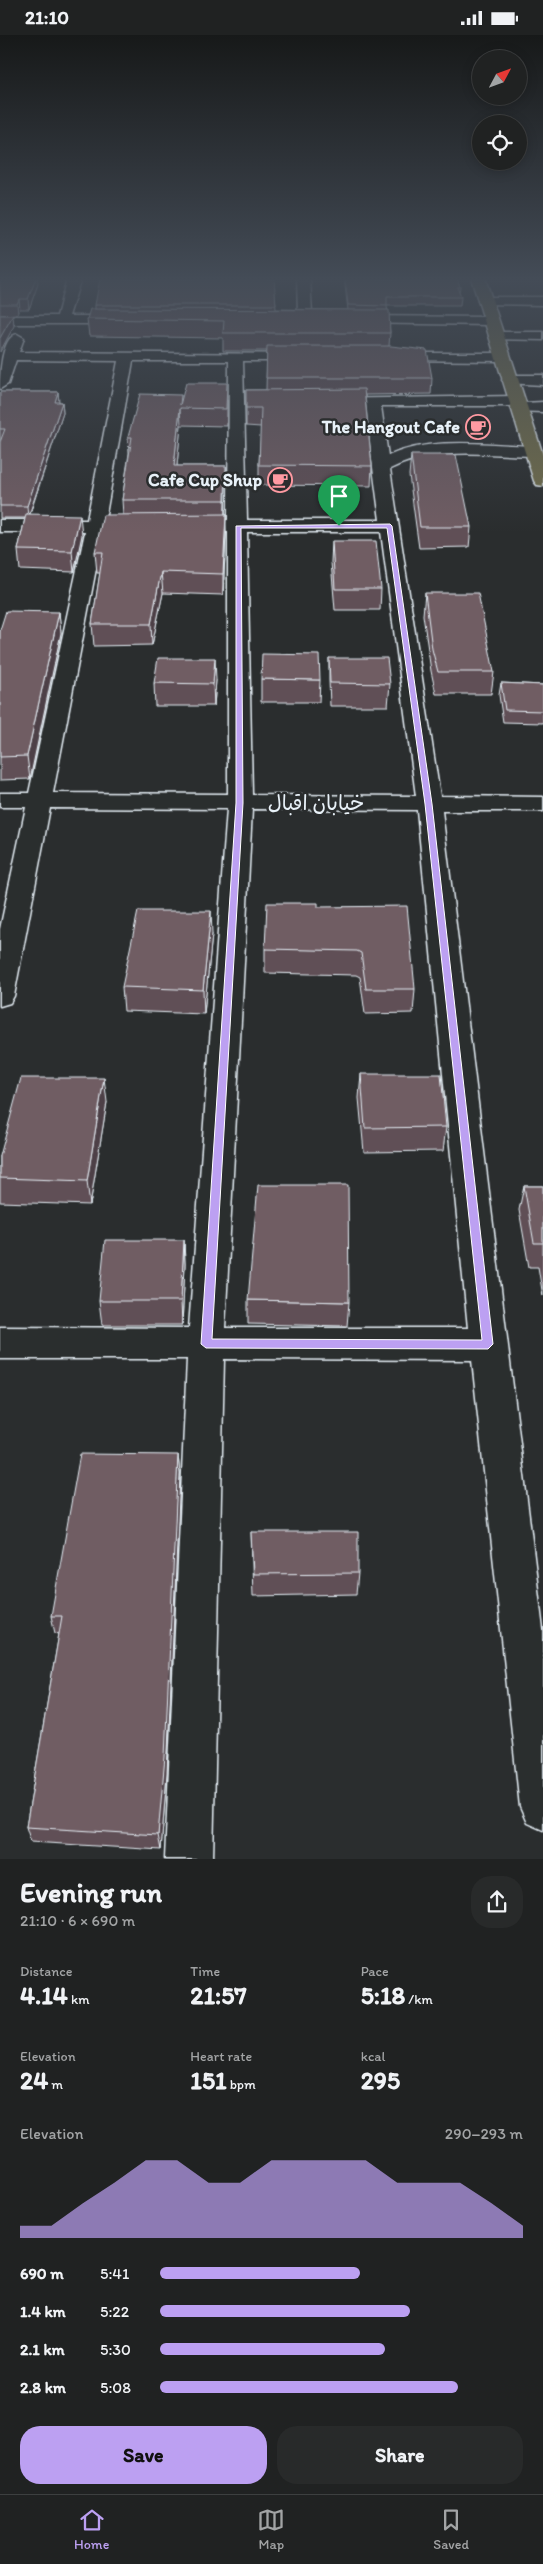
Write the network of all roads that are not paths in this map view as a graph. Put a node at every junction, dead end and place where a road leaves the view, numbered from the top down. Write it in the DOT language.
graph roads {
  1 [pos="7,363"];
  2 [pos="125,363"];
  3 [pos="237,363"];
  4 [pos="505,363"];
  5 [pos="510,379"];
  6 [pos="543,380"];
  7 [pos="0,384"];
  8 [pos="314,402"];
  9 [pos="372,402"];
  10 [pos="543,407"];
  11 [pos="519,408"];
  12 [pos="543,416"];
  13 [pos="533,451"];
  14 [pos="381,467"];
  15 [pos="543,481"];
  16 [pos="0,526"];
  17 [pos="95,526"];
  18 [pos="239,526"];
  19 [pos="390,526"];
  20 [pos="0,800"];
  21 [pos="40,800"];
  22 [pos="240,803"];
  23 [pos="429,804"];
  24 [pos="543,804"];
  25 [pos="0,996"];
  26 [pos="0,1343"];
  27 [pos="206,1344"];
  28 [pos="488,1344"];
  29 [pos="536,1694"];
  30 [pos="543,1807"];
  31 [pos="189,1859"];
  1 -- 7 [label="street"];
  2 -- 17 [label="street"];
  3 -- 18 [label="street"];
  4 -- 5 [label="main road"];
  5 -- 6 [label="street"];
  5 -- 11 [label="main road"];
  8 -- 9 [label="street"];
  9 -- 11 [label="street"];
  9 -- 14 [label="street"];
  10 -- 11 [label="street"];
  11 -- 12 [label="street"];
  11 -- 13 [label="main road"];
  13 -- 14 [label="street"];
  13 -- 15 [label="main road"];
  14 -- 19 [label="street"];
  16 -- 17 [label="street"];
  17 -- 18 [label="street"];
  17 -- 21 [label="street"];
  18 -- 19 [label="street"];
  18 -- 22 [label="street"];
  19 -- 23 [label="street"];
  20 -- 21 [label="street, خیابان اقبال"];
  21 -- 22 [label="street, خیابان اقبال"];
  21 -- 25 [label="street"];
  22 -- 23 [label="street, خیابان اقبال"];
  22 -- 27 [label="street"];
  23 -- 24 [label="street, خیابان اقبال"];
  23 -- 28 [label="street"];
  26 -- 27 [label="street"];
  27 -- 28 [label="street"];
  27 -- 31 [label="street"];
  28 -- 29 [label="street"];
  29 -- 30 [label="street"];
}
